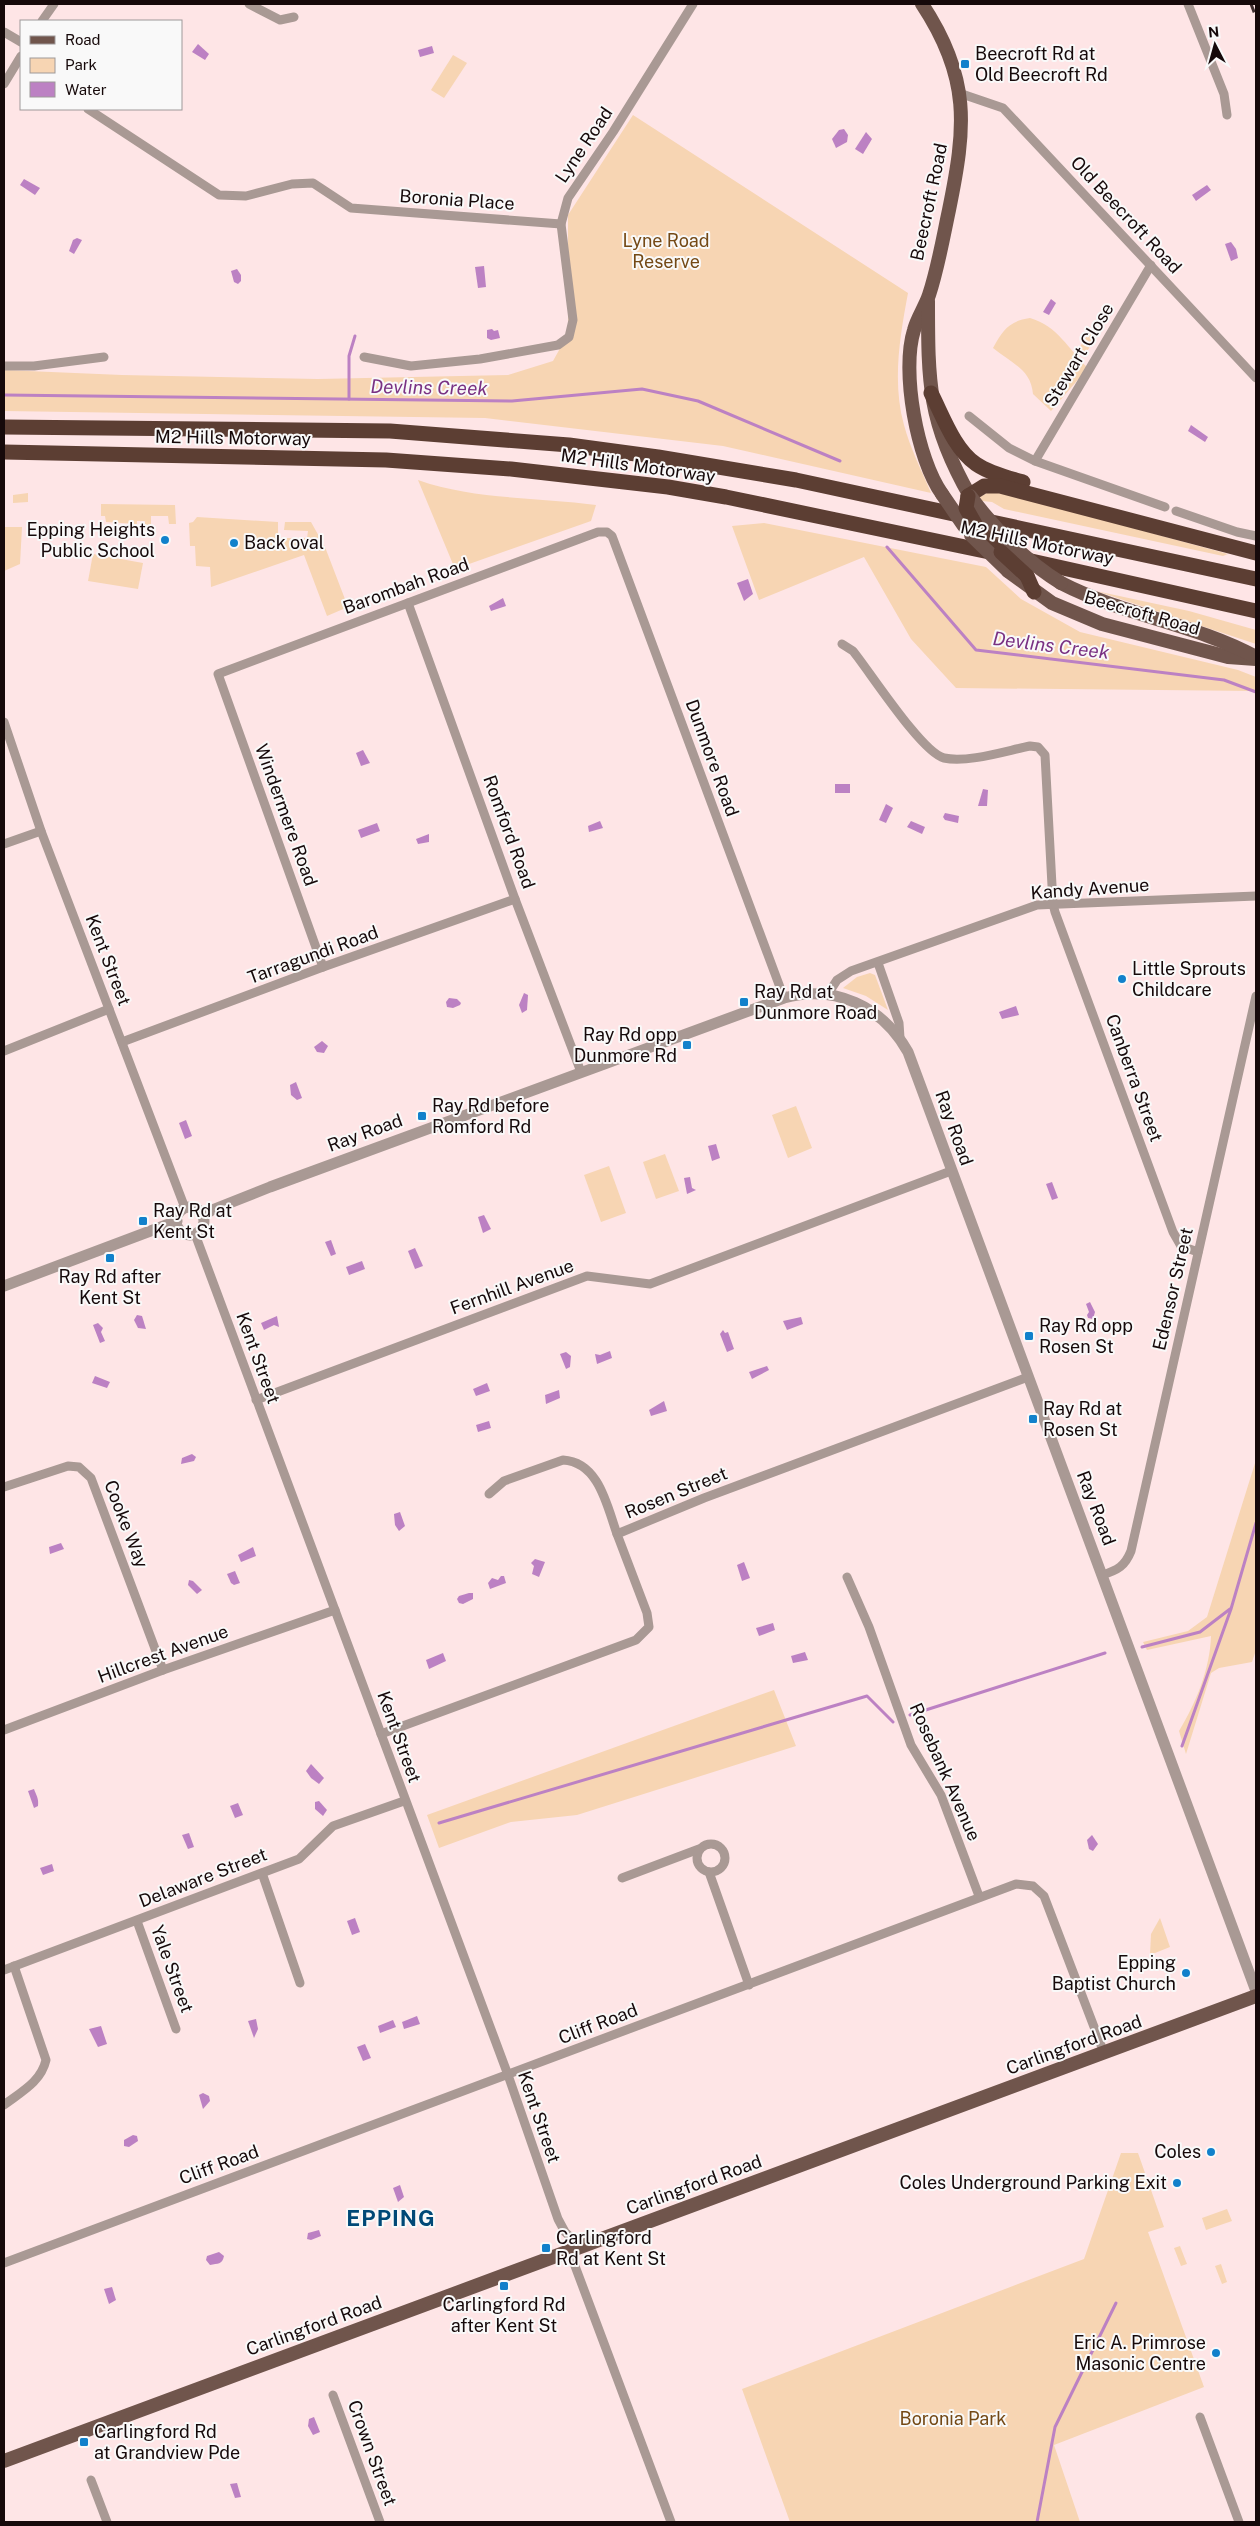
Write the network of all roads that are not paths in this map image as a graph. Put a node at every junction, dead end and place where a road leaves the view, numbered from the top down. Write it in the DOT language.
graph roads {
  1 [pos="54,4"];
  2 [pos="249,4"];
  3 [pos="693,4"];
  4 [pos="922,4"];
  5 [pos="1188,4"];
  6 [pos="294,17"];
  7 [pos="43,20"];
  8 [pos="4,32"];
  9 [pos="20,41"];
  10 [pos="20,60"];
  11 [pos="4,84"];
  12 [pos="959,93"];
  13 [pos="90,110"];
  14 [pos="1227,115"];
  15 [pos="561,224"];
  16 [pos="1151,265"];
  17 [pos="928,295"];
  18 [pos="104,357"];
  19 [pos="364,357"];
  20 [pos="4,366"];
  21 [pos="1256,378"];
  22 [pos="931,393"];
  23 [pos="969,416"];
  24 [pos="4,427"];
  25 [pos="4,452"];
  26 [pos="1035,460"];
  27 [pos="969,495"];
  28 [pos="1165,507"];
  29 [pos="1176,511"];
  30 [pos="1138,520"];
  31 [pos="607,532"];
  32 [pos="1256,536"];
  33 [pos="1256,553"];
  34 [pos="1256,579"];
  35 [pos="1034,592"];
  36 [pos="408,603"];
  37 [pos="1256,611"];
  38 [pos="842,644"];
  39 [pos="1256,658"];
  40 [pos="218,674"];
  41 [pos="4,722"];
  42 [pos="41,831"];
  43 [pos="4,844"];
  44 [pos="1256,896"];
  45 [pos="516,899"];
  46 [pos="1053,904"];
  47 [pos="878,963"];
  48 [pos="324,967"];
  49 [pos="828,994"];
  50 [pos="1256,996"];
  51 [pos="784,998"];
  52 [pos="109,1009"];
  53 [pos="900,1038"];
  54 [pos="122,1042"];
  55 [pos="4,1051"];
  56 [pos="582,1072"];
  57 [pos="951,1171"];
  58 [pos="185,1208"];
  59 [pos="203,1216"];
  60 [pos="177,1221"];
  61 [pos="195,1234"];
  62 [pos="1198,1252"];
  63 [pos="4,1286"];
  64 [pos="1028,1377"];
  65 [pos="256,1400"];
  66 [pos="4,1487"];
  67 [pos="489,1494"];
  68 [pos="617,1534"];
  69 [pos="1102,1575"];
  70 [pos="847,1577"];
  71 [pos="334,1610"];
  72 [pos="163,1670"];
  73 [pos="4,1730"];
  74 [pos="381,1734"];
  75 [pos="404,1801"];
  76 [pos="699,1849"];
  77 [pos="708,1872"];
  78 [pos="262,1873"];
  79 [pos="622,1878"];
  80 [pos="979,1896"];
  81 [pos="138,1921"];
  82 [pos="14,1966"];
  83 [pos="4,1970"];
  84 [pos="300,1983"];
  85 [pos="749,1984"];
  86 [pos="1256,1991"];
  87 [pos="1256,1996"];
  88 [pos="176,2029"];
  89 [pos="1104,2053"];
  90 [pos="508,2075"];
  91 [pos="4,2104"];
  92 [pos="575,2248"];
  93 [pos="4,2263"];
  94 [pos="333,2395"];
  95 [pos="1200,2417"];
  96 [pos="4,2461"];
  97 [pos="91,2480"];
  98 [pos="107,2522"];
  99 [pos="380,2522"];
  100 [pos="671,2522"];
  101 [pos="1239,2522"];
  1 -- 7 [label="street"];
  2 -- 6 [label="street"];
  3 -- 15 [label="street, Lyne Road"];
  4 -- 12 [label="main road, Beecroft Road"];
  5 -- 14 [label="street"];
  8 -- 9 [label="street"];
  10 -- 11 [label="street"];
  12 -- 16 [label="street, Old Beecroft Road"];
  12 -- 17 [label="main road, Beecroft Road"];
  13 -- 15 [label="street, Boronia Place"];
  15 -- 19 [label="street, Lyne Road"];
  16 -- 21 [label="street, Old Beecroft Road"];
  16 -- 26 [label="street, Stewart Close"];
  17 -- 22 [label="main road, Beecroft Road"];
  17 -- 35 [label="main road, Beecroft Road, bridge"];
  18 -- 20 [label="street"];
  22 -- 27 [label="main road, Beecroft Road"];
  22 -- 30 [label="highway"];
  23 -- 26 [label="street"];
  24 -- 34 [label="highway, M2 Hills Motorway"];
  25 -- 37 [label="highway, M2 Hills Motorway"];
  26 -- 28 [label="street"];
  27 -- 30 [label="highway"];
  27 -- 35 [label="highway, bridge"];
  27 -- 39 [label="main road, Beecroft Road, bridge"];
  29 -- 32 [label="street"];
  30 -- 33 [label="highway"];
  31 -- 36 [label="street, Barombah Road"];
  31 -- 51 [label="street, Dunmore Road"];
  35 -- 39 [label="main road, Beecroft Road"];
  36 -- 40 [label="street, Barombah Road"];
  36 -- 45 [label="street, Romford Road"];
  38 -- 46 [label="street, Canberra Street"];
  40 -- 48 [label="street, Windermere Road"];
  41 -- 42 [label="street, Kent Street"];
  42 -- 43 [label="street"];
  42 -- 52 [label="street, Kent Street"];
  44 -- 46 [label="street, Kandy Avenue"];
  45 -- 48 [label="street, Tarragundi Road"];
  45 -- 56 [label="street, Romford Road"];
  46 -- 47 [label="street, Kandy Avenue"];
  46 -- 62 [label="street, Canberra Street"];
  47 -- 49 [label="street, Kandy Avenue"];
  47 -- 53 [label="street, Ray Road"];
  48 -- 54 [label="street, Tarragundi Road"];
  49 -- 51 [label="street, Ray Road"];
  49 -- 53 [label="street, Ray Road"];
  50 -- 62 [label="street, Edensor Street"];
  51 -- 56 [label="street, Ray Road"];
  52 -- 54 [label="street, Kent Street"];
  52 -- 55 [label="street"];
  53 -- 57 [label="street, Ray Road"];
  54 -- 58 [label="street, Kent Street"];
  56 -- 59 [label="street, Ray Road"];
  57 -- 64 [label="street, Ray Road"];
  57 -- 65 [label="street, Fernhill Avenue"];
  58 -- 59 [label="street"];
  58 -- 60 [label="street"];
  59 -- 61 [label="street"];
  60 -- 61 [label="street"];
  60 -- 63 [label="street"];
  61 -- 65 [label="street, Kent Street"];
  62 -- 69 [label="street, Edensor Street"];
  64 -- 68 [label="street, Rosen Street"];
  64 -- 69 [label="street, Ray Road"];
  65 -- 71 [label="street, Kent Street"];
  66 -- 72 [label="street, Cooke Way"];
  67 -- 68 [label="street"];
  68 -- 74 [label="street, Rosen Street"];
  69 -- 86 [label="street, Ray Road"];
  70 -- 80 [label="street, Rosebank Avenue"];
  71 -- 72 [label="street, Hillcrest Avenue"];
  71 -- 74 [label="street, Kent Street"];
  72 -- 73 [label="street, Hillcrest Avenue"];
  74 -- 75 [label="street, Kent Street"];
  75 -- 78 [label="street, Delaware Street"];
  75 -- 90 [label="street, Kent Street"];
  76 -- 77 [label="street"];
  76 -- 77 [label="street"];
  76 -- 79 [label="street"];
  77 -- 85 [label="street"];
  78 -- 81 [label="street, Delaware Street"];
  78 -- 84 [label="street"];
  80 -- 85 [label="street, Cliff Road"];
  80 -- 89 [label="street, Cliff Road"];
  81 -- 82 [label="street, Delaware Street"];
  81 -- 88 [label="street, Yale Street"];
  82 -- 83 [label="street, Delaware Street"];
  82 -- 91 [label="street"];
  85 -- 90 [label="street, Cliff Road"];
  87 -- 89 [label="main road, Carlingford Road"];
  89 -- 92 [label="main road, Carlingford Road"];
  90 -- 92 [label="street, Kent Street"];
  90 -- 93 [label="street, Cliff Road"];
  92 -- 96 [label="main road, Carlingford Road"];
  92 -- 100 [label="street, Kent Street"];
  94 -- 99 [label="street, Crown Street"];
  95 -- 101 [label="street"];
  97 -- 98 [label="street"];
}
